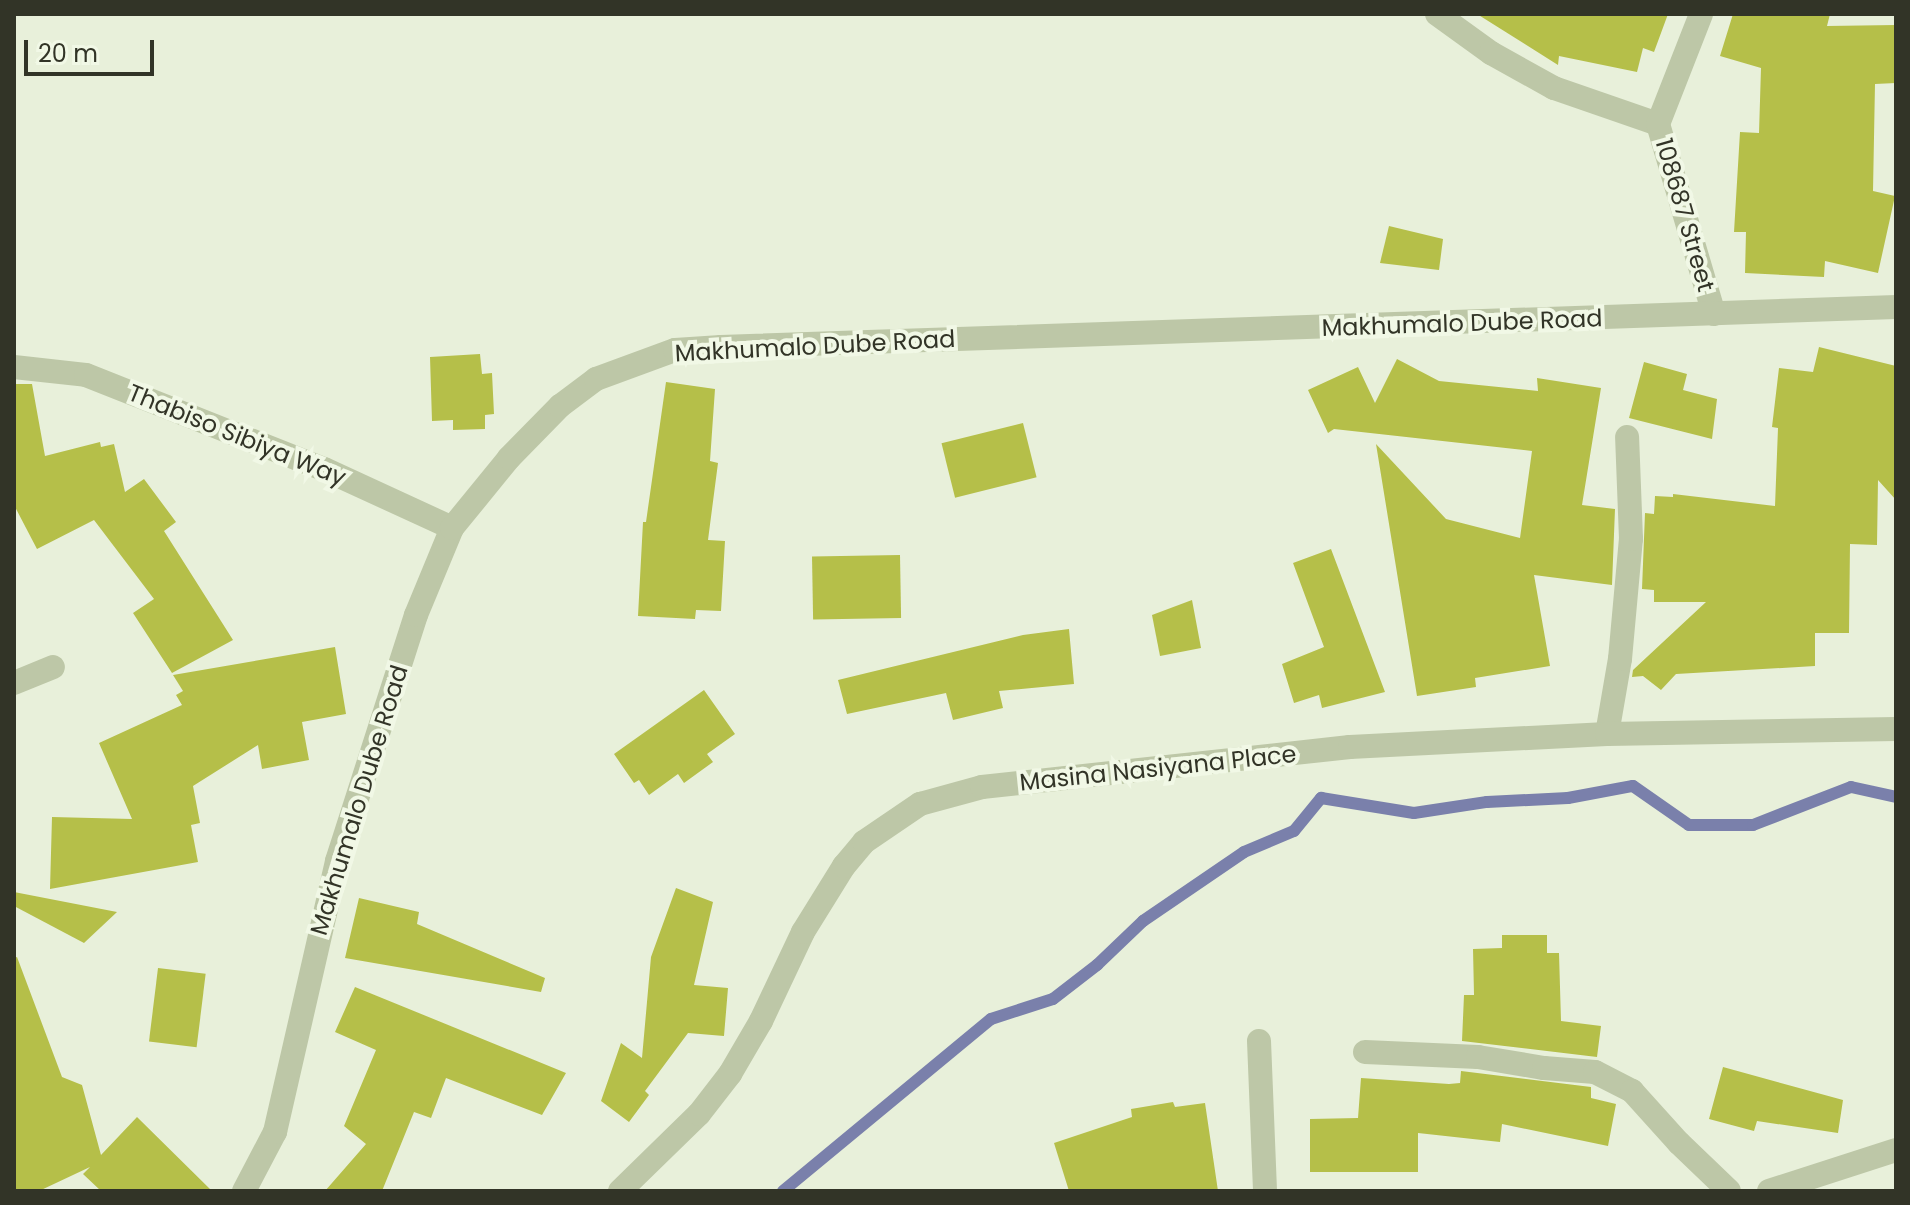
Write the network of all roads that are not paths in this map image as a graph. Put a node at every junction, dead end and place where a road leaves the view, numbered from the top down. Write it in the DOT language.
graph roads {
  1 [pos="1437,14"];
  2 [pos="1701,14"];
  3 [pos="1658,124"];
  4 [pos="1896,307"];
  5 [pos="1714,314"];
  6 [pos="14,367"];
  7 [pos="1627,437"];
  8 [pos="452,528"];
  9 [pos="53,667"];
  10 [pos="14,683"];
  11 [pos="1896,729"];
  12 [pos="1607,734"];
  13 [pos="1259,1041"];
  14 [pos="1365,1052"];
  15 [pos="1896,1150"];
  16 [pos="1776,1190"];
  17 [pos="244,1191"];
  18 [pos="620,1191"];
  19 [pos="1265,1191"];
  20 [pos="1729,1191"];
  1 -- 3 [label="street, 108687 Street"];
  2 -- 3 [label="street"];
  3 -- 5 [label="street, 108687 Street"];
  4 -- 5 [label="street, Makhumalo Dube Road"];
  5 -- 8 [label="street, Makhumalo Dube Road"];
  6 -- 8 [label="street, Thabiso Sibiya Way"];
  7 -- 12 [label="street"];
  8 -- 17 [label="street, Makhumalo Dube Road"];
  9 -- 10 [label="street"];
  11 -- 12 [label="street, Masina Nasiyana Place"];
  12 -- 18 [label="street, Masina Nasiyana Place"];
  13 -- 19 [label="street"];
  14 -- 20 [label="street"];
  15 -- 16 [label="street"];
}
